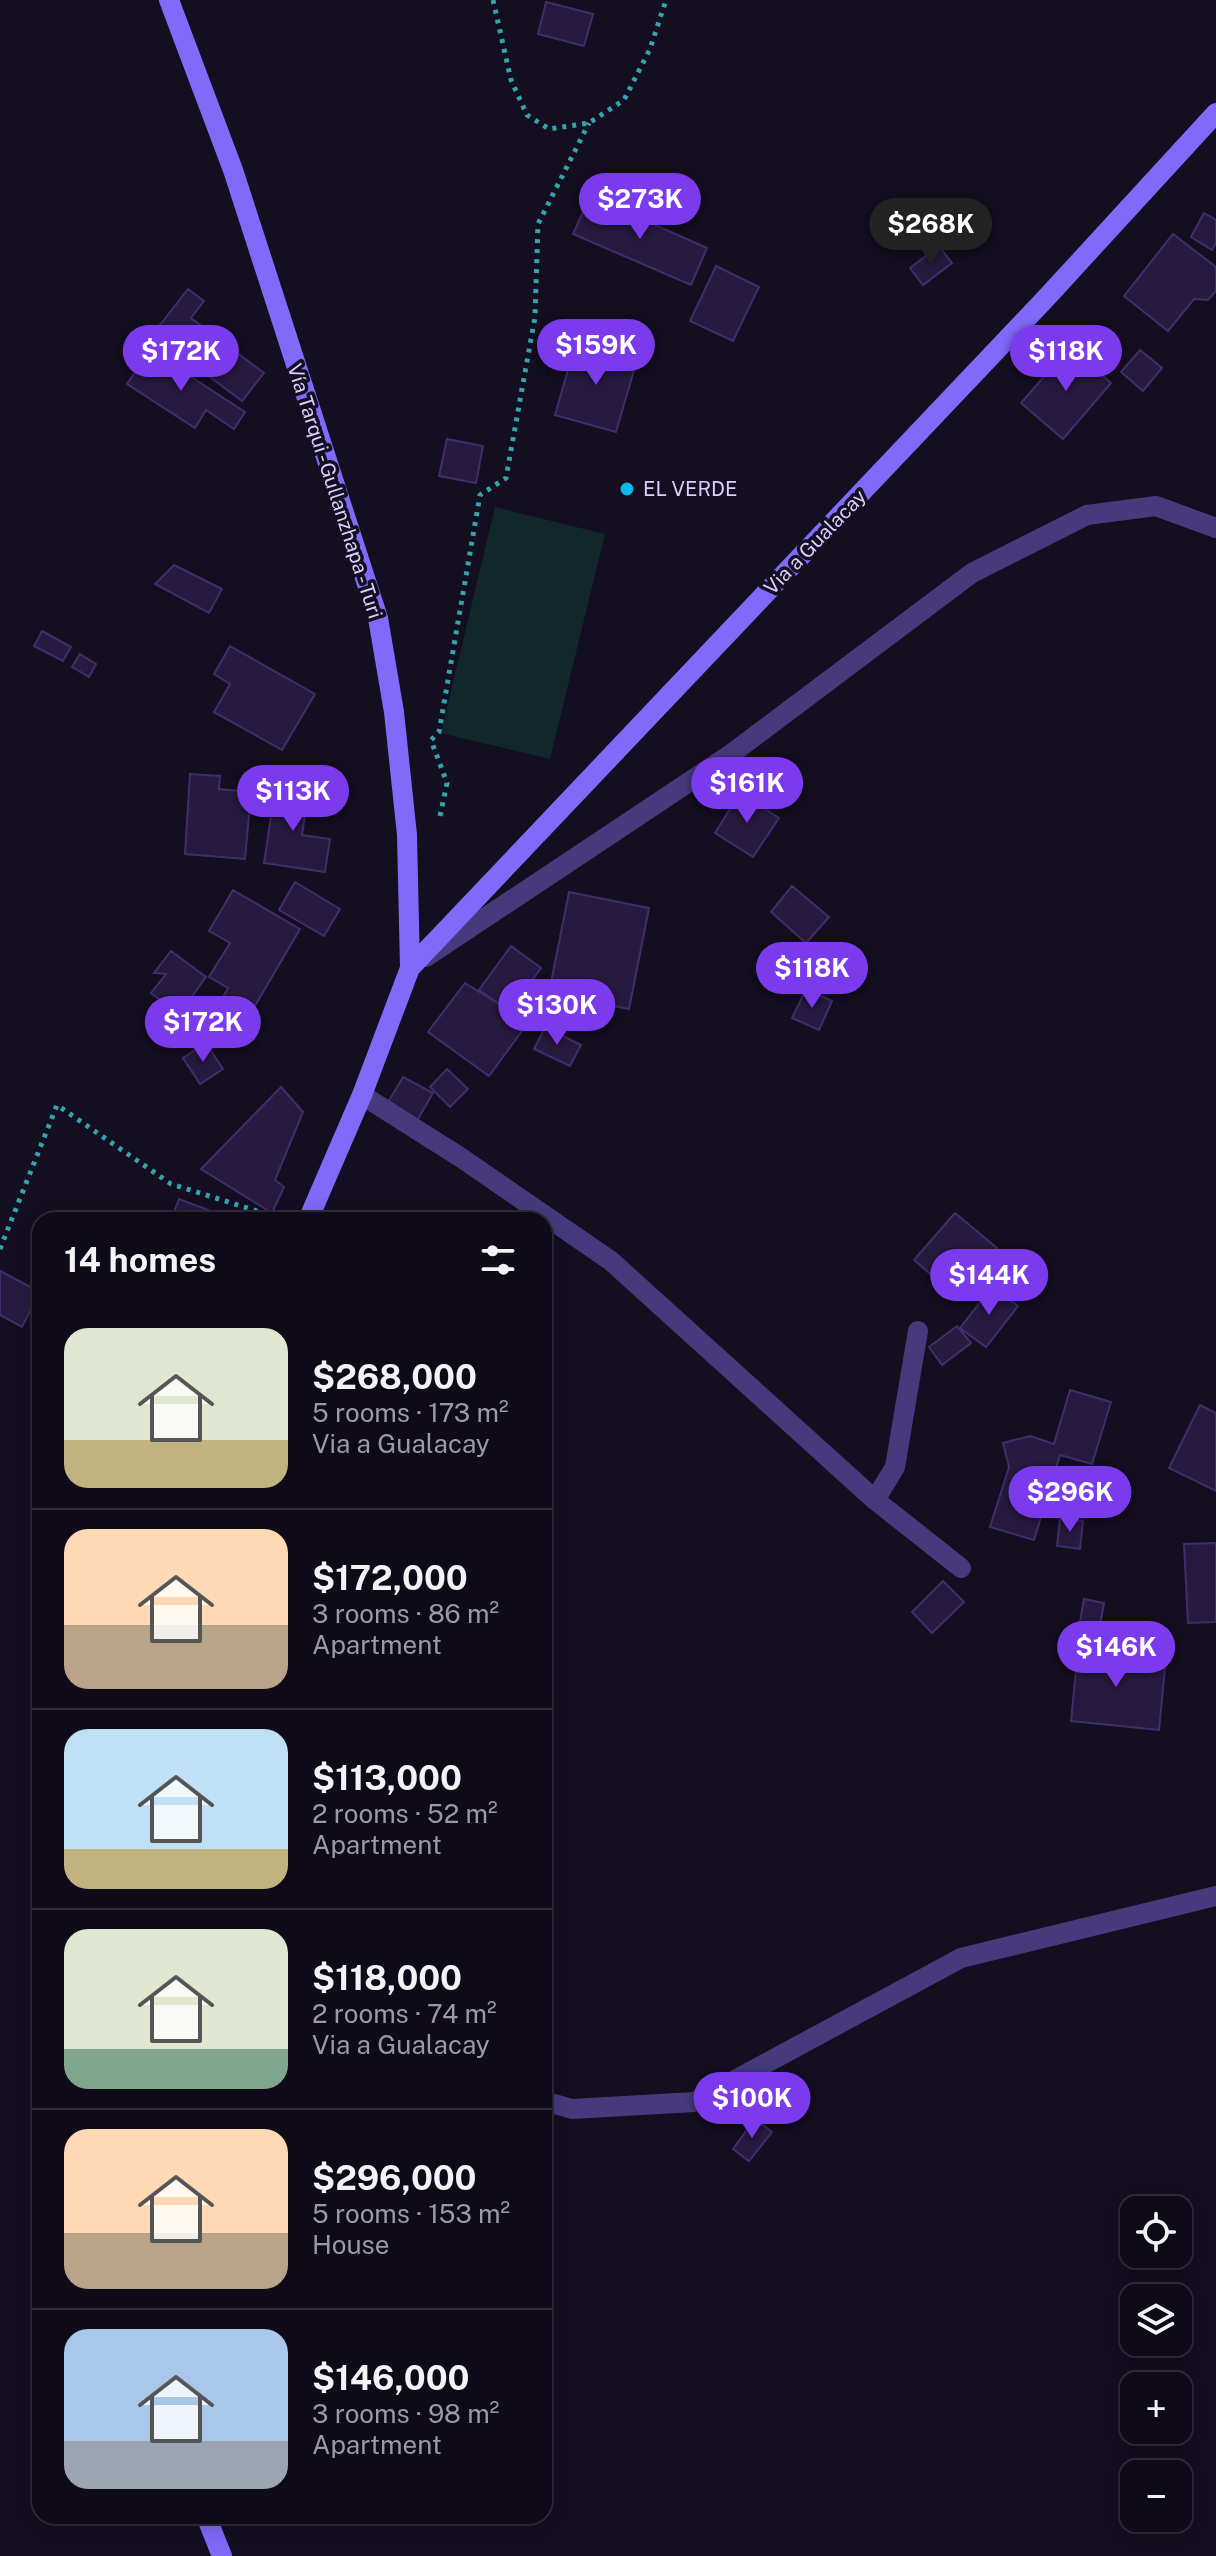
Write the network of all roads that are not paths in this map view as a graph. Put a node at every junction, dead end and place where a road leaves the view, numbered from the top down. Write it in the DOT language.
graph roads {
  1 [pos="169,0"];
  2 [pos="1216,113"];
  3 [pos="1216,528"];
  4 [pos="410,968"];
  5 [pos="362,1095"];
  6 [pos="311,1212"];
  7 [pos="540,1212"];
  8 [pos="552,1220"];
  9 [pos="918,1331"];
  10 [pos="875,1500"];
  11 [pos="961,1568"];
  12 [pos="1216,1896"];
  13 [pos="552,2103"];
  14 [pos="209,2524"];
  15 [pos="222,2556"];
  1 -- 4 [label="main road, Vía Tarqui - Gullanzhapa - Turi"];
  2 -- 4 [label="main road, Via a Gualacay"];
  3 -- 4 [label="street"];
  4 -- 5 [label="main road, Vía Tarqui - Gullanzhapa - Turi"];
  5 -- 6 [label="main road, Vía Tarqui - Gullanzhapa - Turi"];
  5 -- 7 [label="street"];
  8 -- 10 [label="street"];
  9 -- 10 [label="street"];
  10 -- 11 [label="street"];
  12 -- 13 [label="street"];
  14 -- 15 [label="main road"];
}
